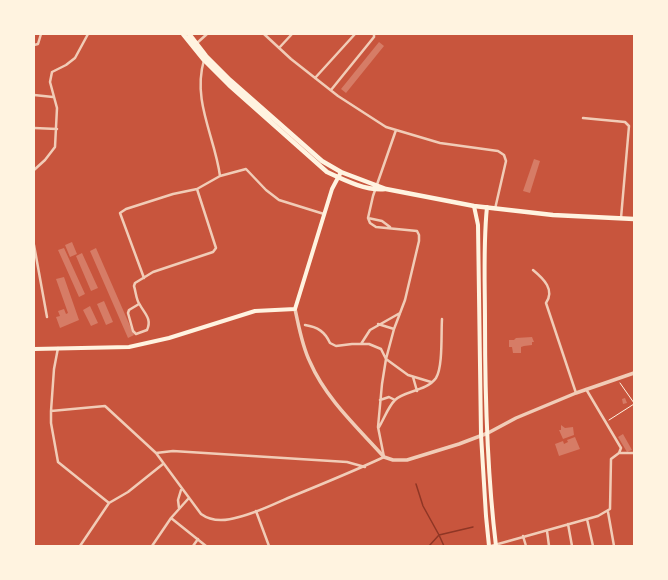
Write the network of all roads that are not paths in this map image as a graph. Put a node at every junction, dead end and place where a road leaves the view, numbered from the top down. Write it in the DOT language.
graph roads {
  1 [pos="41,34"];
  2 [pos="88,34"];
  3 [pos="183,34"];
  4 [pos="189,34"];
  5 [pos="207,34"];
  6 [pos="264,34"];
  7 [pos="292,34"];
  8 [pos="355,34"];
  9 [pos="374,34"];
  10 [pos="34,44"];
  11 [pos="194,45"];
  12 [pos="279,48"];
  13 [pos="204,60"];
  14 [pos="315,78"];
  15 [pos="331,90"];
  16 [pos="34,95"];
  17 [pos="53,96"];
  18 [pos="583,118"];
  19 [pos="34,128"];
  20 [pos="57,128"];
  21 [pos="396,130"];
  22 [pos="34,170"];
  23 [pos="341,172"];
  24 [pos="220,176"];
  25 [pos="339,177"];
  26 [pos="376,188"];
  27 [pos="197,189"];
  28 [pos="474,206"];
  29 [pos="487,207"];
  30 [pos="495,208"];
  31 [pos="325,214"];
  32 [pos="368,218"];
  33 [pos="621,218"];
  34 [pos="634,219"];
  35 [pos="390,227"];
  36 [pos="34,245"];
  37 [pos="38,265"];
  38 [pos="34,266"];
  39 [pos="533,270"];
  40 [pos="144,278"];
  41 [pos="139,304"];
  42 [pos="295,309"];
  43 [pos="400,313"];
  44 [pos="47,317"];
  45 [pos="442,320"];
  46 [pos="378,324"];
  47 [pos="306,325"];
  48 [pos="394,330"];
  49 [pos="480,341"];
  50 [pos="485,342"];
  51 [pos="361,344"];
  52 [pos="58,348"];
  53 [pos="34,349"];
  54 [pos="482,355"];
  55 [pos="386,359"];
  56 [pos="634,374"];
  57 [pos="413,377"];
  58 [pos="431,382"];
  59 [pos="586,389"];
  60 [pos="417,391"];
  61 [pos="576,393"];
  62 [pos="380,400"];
  63 [pos="395,400"];
  64 [pos="51,411"];
  65 [pos="378,427"];
  66 [pos="488,433"];
  67 [pos="481,435"];
  68 [pos="156,453"];
  69 [pos="619,453"];
  70 [pos="634,453"];
  71 [pos="384,458"];
  72 [pos="163,464"];
  73 [pos="364,467"];
  74 [pos="181,490"];
  75 [pos="188,499"];
  76 [pos="109,502"];
  77 [pos="180,508"];
  78 [pos="256,511"];
  79 [pos="608,512"];
  80 [pos="171,518"];
  81 [pos="587,519"];
  82 [pos="568,524"];
  83 [pos="547,531"];
  84 [pos="523,536"];
  85 [pos="198,539"];
  86 [pos="80,546"];
  87 [pos="152,546"];
  88 [pos="193,546"];
  89 [pos="206,546"];
  90 [pos="269,546"];
  91 [pos="493,546"];
  92 [pos="526,546"];
  93 [pos="550,546"];
  94 [pos="572,546"];
  95 [pos="593,546"];
  96 [pos="614,546"];
  1 -- 10 [label="street"];
  2 -- 17 [label="street"];
  3 -- 11 [label="main road"];
  4 -- 11 [label="main road"];
  5 -- 11 [label="street"];
  6 -- 12 [label="street"];
  7 -- 12 [label="street"];
  8 -- 14 [label="street"];
  9 -- 15 [label="street"];
  11 -- 13 [label="main road"];
  11 -- 23 [label="main road"];
  12 -- 14 [label="street"];
  13 -- 24 [label="street"];
  13 -- 25 [label="main road"];
  14 -- 15 [label="street"];
  15 -- 21 [label="street"];
  16 -- 17 [label="street"];
  17 -- 20 [label="street"];
  18 -- 33 [label="street"];
  19 -- 20 [label="street"];
  20 -- 22 [label="street"];
  21 -- 26 [label="street"];
  21 -- 30 [label="street"];
  23 -- 25 [label="main road"];
  23 -- 26 [label="main road"];
  24 -- 27 [label="street"];
  24 -- 31 [label="street"];
  25 -- 26 [label="main road"];
  25 -- 31 [label="main road"];
  26 -- 28 [label="main road"];
  26 -- 32 [label="street"];
  27 -- 40 [label="street"];
  27 -- 40 [label="street"];
  28 -- 29 [label="main road"];
  28 -- 49 [label="main road"];
  29 -- 30 [label="main road"];
  29 -- 50 [label="main road"];
  30 -- 33 [label="main road"];
  31 -- 42 [label="main road"];
  32 -- 35 [label="street"];
  32 -- 35 [label="street"];
  33 -- 34 [label="main road"];
  35 -- 43 [label="street"];
  36 -- 37 [label="street"];
  37 -- 38 [label="street"];
  37 -- 44 [label="street"];
  39 -- 61 [label="street"];
  40 -- 41 [label="street"];
  41 -- 41 [label="street"];
  42 -- 52 [label="main road"];
  42 -- 71 [label="street"];
  43 -- 46 [label="street"];
  43 -- 48 [label="street"];
  45 -- 58 [label="street"];
  46 -- 48 [label="street"];
  46 -- 51 [label="street"];
  47 -- 51 [label="street"];
  48 -- 55 [label="street"];
  49 -- 50 [label="main road"];
  49 -- 54 [label="main road"];
  50 -- 54 [label="main road"];
  51 -- 55 [label="street"];
  52 -- 53 [label="main road"];
  52 -- 64 [label="street"];
  54 -- 66 [label="main road"];
  54 -- 67 [label="main road"];
  55 -- 57 [label="street"];
  55 -- 62 [label="street"];
  56 -- 59 [label="street"];
  57 -- 58 [label="street"];
  57 -- 60 [label="street"];
  58 -- 60 [label="street"];
  59 -- 61 [label="street"];
  59 -- 69 [label="street"];
  60 -- 63 [label="street"];
  61 -- 66 [label="street"];
  62 -- 63 [label="street"];
  62 -- 65 [label="street"];
  63 -- 65 [label="street"];
  64 -- 68 [label="street"];
  64 -- 76 [label="street"];
  65 -- 71 [label="street"];
  66 -- 67 [label="street"];
  66 -- 91 [label="main road"];
  67 -- 71 [label="street"];
  67 -- 91 [label="main road"];
  68 -- 72 [label="street"];
  68 -- 73 [label="street"];
  69 -- 70 [label="street"];
  69 -- 79 [label="street"];
  71 -- 73 [label="street"];
  72 -- 74 [label="street"];
  72 -- 76 [label="street"];
  73 -- 78 [label="street"];
  74 -- 75 [label="street"];
  74 -- 77 [label="street"];
  75 -- 77 [label="street"];
  75 -- 78 [label="street"];
  76 -- 86 [label="street"];
  77 -- 80 [label="street"];
  78 -- 90 [label="street"];
  79 -- 81 [label="street"];
  79 -- 96 [label="street"];
  80 -- 85 [label="street"];
  80 -- 87 [label="street"];
  81 -- 82 [label="street"];
  81 -- 95 [label="street"];
  82 -- 83 [label="street"];
  82 -- 94 [label="street"];
  83 -- 84 [label="street"];
  83 -- 93 [label="street"];
  84 -- 91 [label="street"];
  84 -- 92 [label="street"];
  85 -- 88 [label="street"];
  85 -- 89 [label="street"];
}
